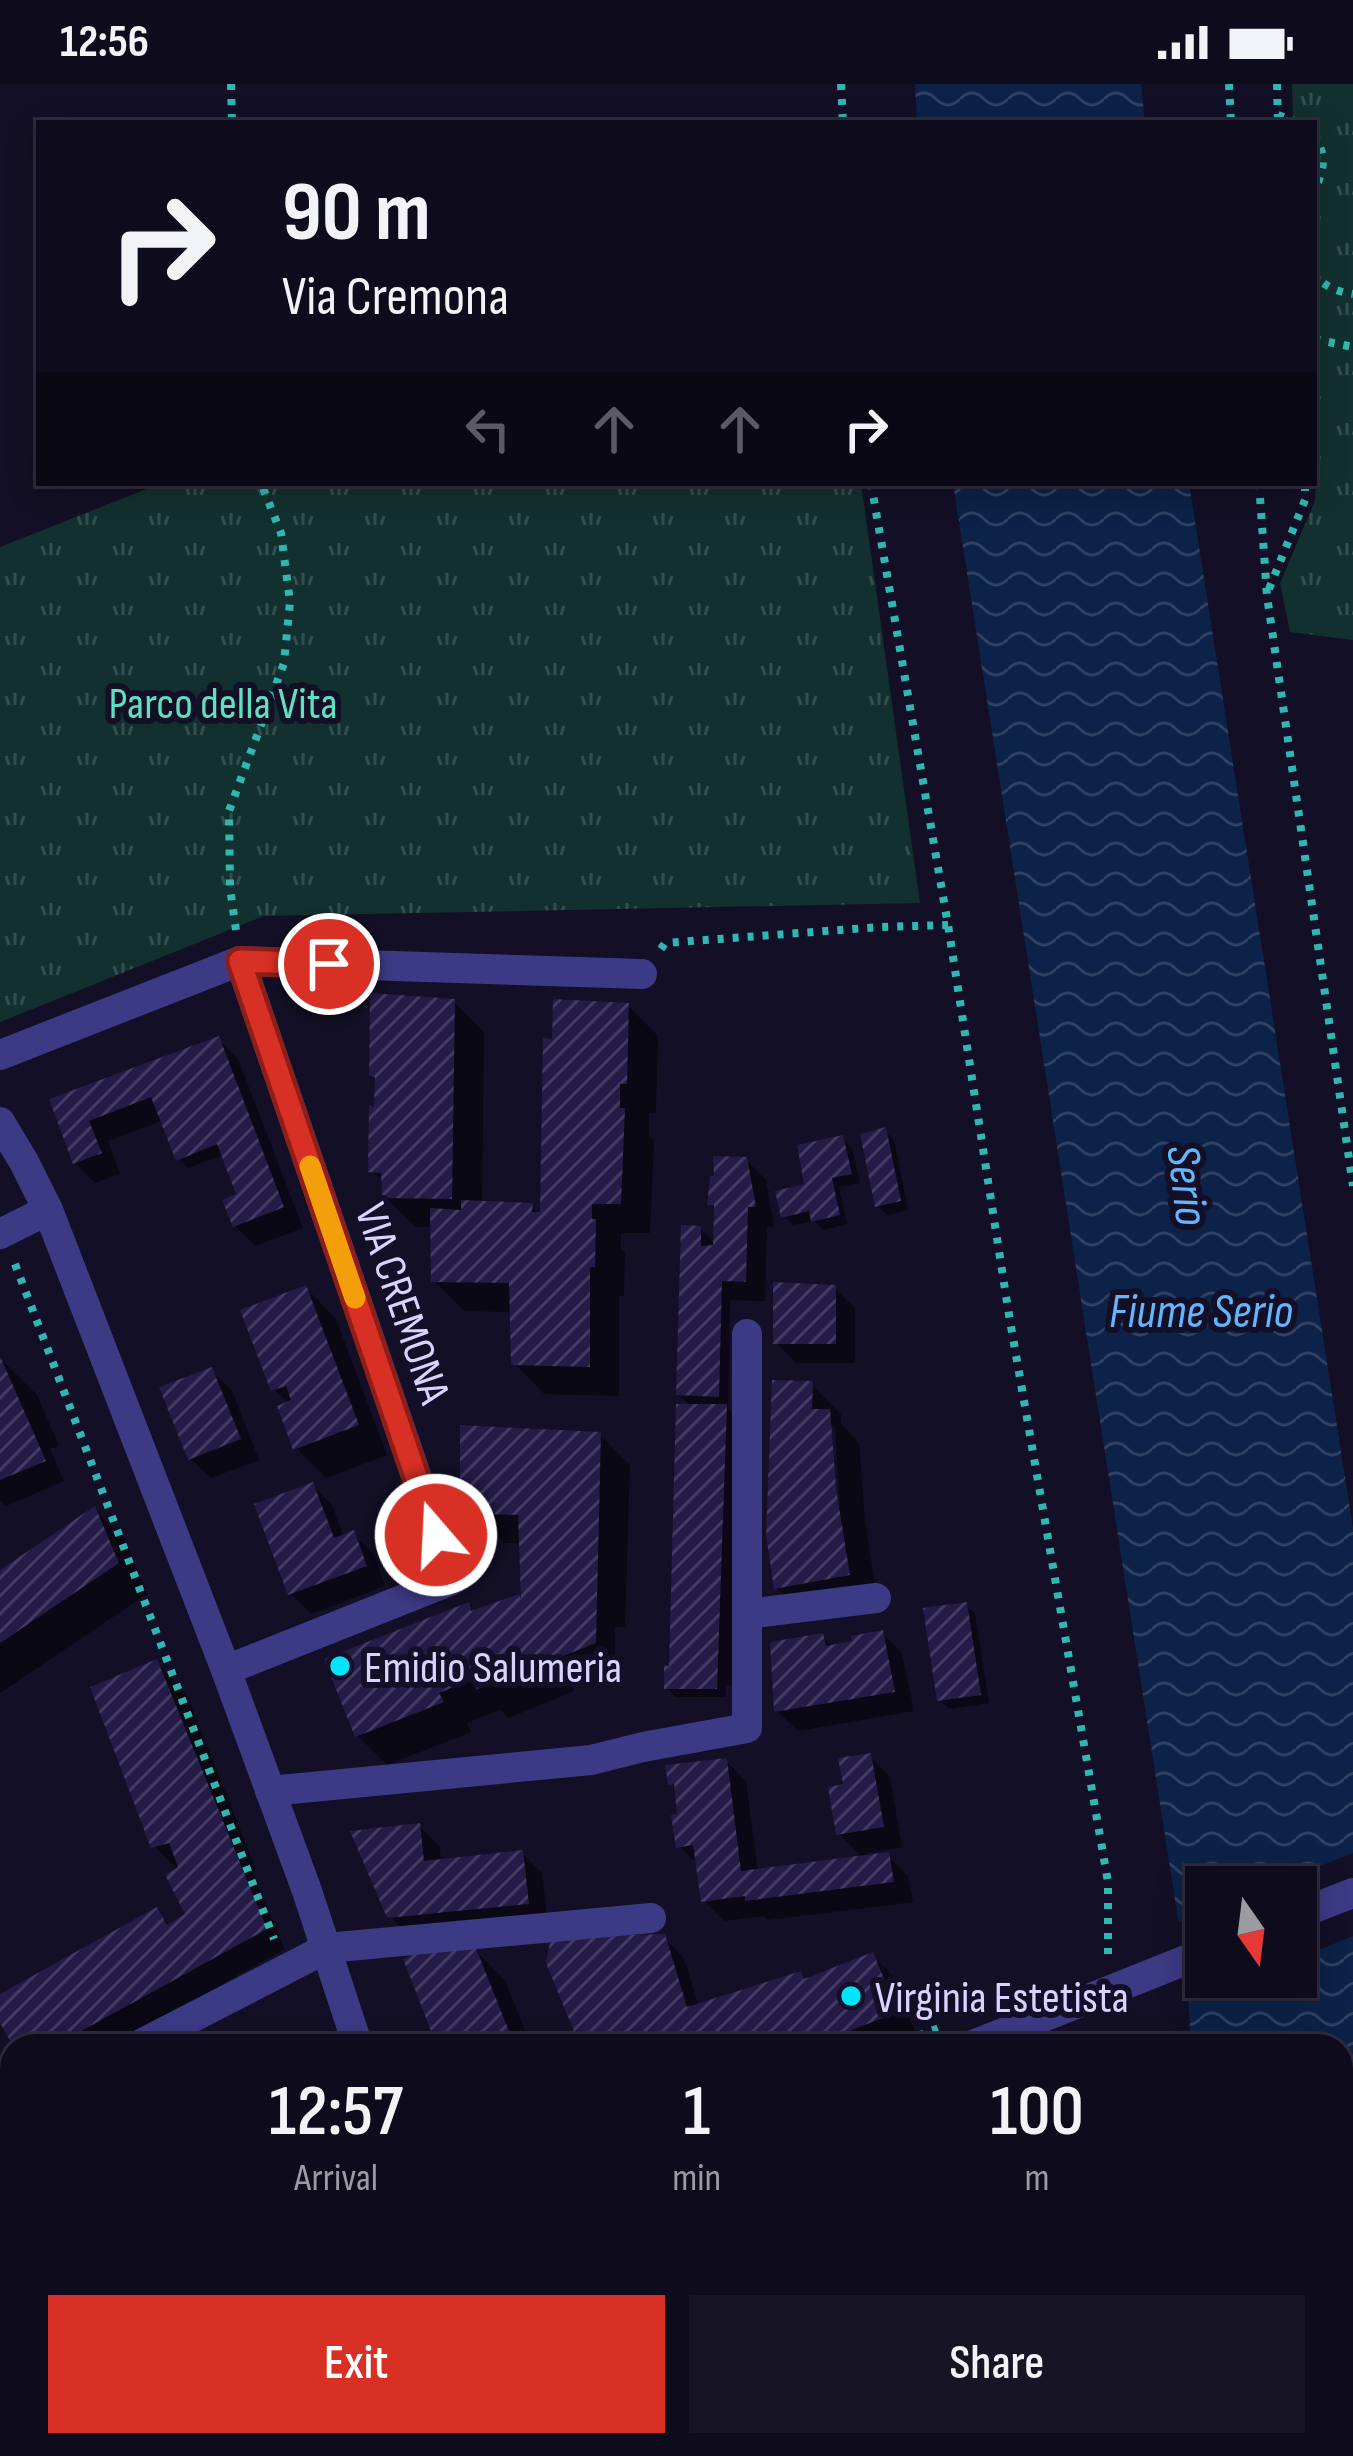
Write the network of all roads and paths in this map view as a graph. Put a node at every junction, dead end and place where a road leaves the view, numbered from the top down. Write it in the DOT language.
graph roads {
  1 [pos="231,84"];
  2 [pos="841,84"];
  3 [pos="1229,84"];
  4 [pos="1277,84"];
  5 [pos="1278,119"];
  6 [pos="232,120"];
  7 [pos="843,120"];
  8 [pos="1232,120"];
  9 [pos="1317,140"];
  10 [pos="1317,188"];
  11 [pos="1317,278"];
  12 [pos="1353,294"];
  13 [pos="1317,340"];
  14 [pos="1353,347"];
  15 [pos="262,486"];
  16 [pos="872,486"];
  17 [pos="1259,486"];
  18 [pos="1305,486"];
  19 [pos="1267,596"];
  20 [pos="948,926"];
  21 [pos="240,961"];
  22 [pos="642,974"];
  23 [pos="0,1054"];
  24 [pos="0,1122"];
  25 [pos="1353,1186"];
  26 [pos="48,1210"];
  27 [pos="2,1233"];
  28 [pos="747,1334"];
  29 [pos="876,1598"];
  30 [pos="747,1614"];
  31 [pos="226,1670"];
  32 [pos="270,1791"];
  33 [pos="1108,1882"];
  34 [pos="1353,1893"];
  35 [pos="1317,1908"];
  36 [pos="651,1918"];
  37 [pos="327,1948"];
  38 [pos="1185,1960"];
  39 [pos="286,1969"];
  40 [pos="160,2034"];
  41 [pos="355,2034"];
  42 [pos="977,2034"];
  1 -- 6 [label="path"];
  2 -- 7 [label="path"];
  3 -- 8 [label="path"];
  4 -- 5 [label="path"];
  9 -- 10 [label="path"];
  11 -- 12 [label="path"];
  13 -- 14 [label="path"];
  15 -- 21 [label="path"];
  16 -- 20 [label="path"];
  17 -- 19 [label="path"];
  18 -- 19 [label="path"];
  19 -- 25 [label="path"];
  20 -- 22 [label="path"];
  20 -- 33 [label="path"];
  21 -- 22 [label="street"];
  21 -- 23 [label="street"];
  21 -- 31 [label="street, VIA CREMONA"];
  24 -- 26 [label="street"];
  26 -- 27 [label="street"];
  26 -- 31 [label="street"];
  27 -- 39 [label="path"];
  28 -- 30 [label="street"];
  29 -- 30 [label="street"];
  30 -- 32 [label="street"];
  31 -- 32 [label="street"];
  32 -- 37 [label="street"];
  34 -- 35 [label="street"];
  36 -- 37 [label="street"];
  37 -- 39 [label="street"];
  37 -- 41 [label="street"];
  38 -- 42 [label="street, bridge"];
  39 -- 40 [label="street"];
}
